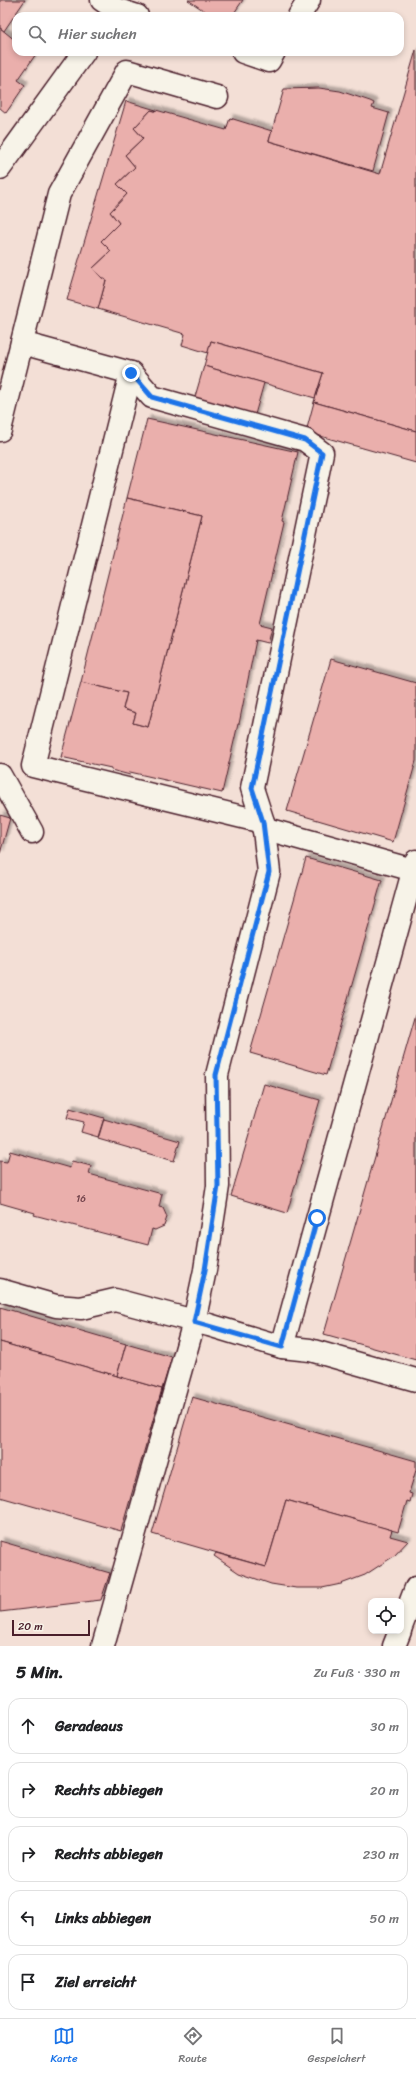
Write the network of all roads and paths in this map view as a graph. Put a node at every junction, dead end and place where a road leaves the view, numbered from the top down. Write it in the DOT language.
graph roads {
  1 [pos="309,0"];
  2 [pos="109,8"];
  3 [pos="123,12"];
  4 [pos="301,12"];
  5 [pos="81,56"];
  6 [pos="254,56"];
  7 [pos="272,56"];
  8 [pos="217,97"];
  9 [pos="0,168"];
  10 [pos="22,343"];
  11 [pos="131,373"];
  12 [pos="0,430"];
  13 [pos="0,775"];
  14 [pos="263,825"];
  15 [pos="32,832"];
  16 [pos="415,866"];
  17 [pos="0,1290"];
  18 [pos="194,1322"];
  19 [pos="282,1347"];
  20 [pos="416,1380"];
  21 [pos="416,1588"];
  22 [pos="404,1619"];
  23 [pos="399,1634"];
  24 [pos="103,1646"];
  25 [pos="394,1646"];
  1 -- 4 [label="lane"];
  2 -- 3 [label="lane"];
  5 -- 9 [label="lane"];
  6 -- 7 [label="lane"];
  8 -- 10 [label="lane"];
  10 -- 11 [label="lane"];
  10 -- 12 [label="lane"];
  11 -- 14 [label="lane"];
  11 -- 14 [label="lane"];
  13 -- 15 [label="lane"];
  14 -- 16 [label="lane"];
  14 -- 18 [label="lane"];
  16 -- 19 [label="lane"];
  17 -- 18 [label="lane"];
  18 -- 19 [label="lane"];
  18 -- 24 [label="lane"];
  19 -- 20 [label="lane"];
  21 -- 22 [label="lane"];
  23 -- 25 [label="lane"];
}
